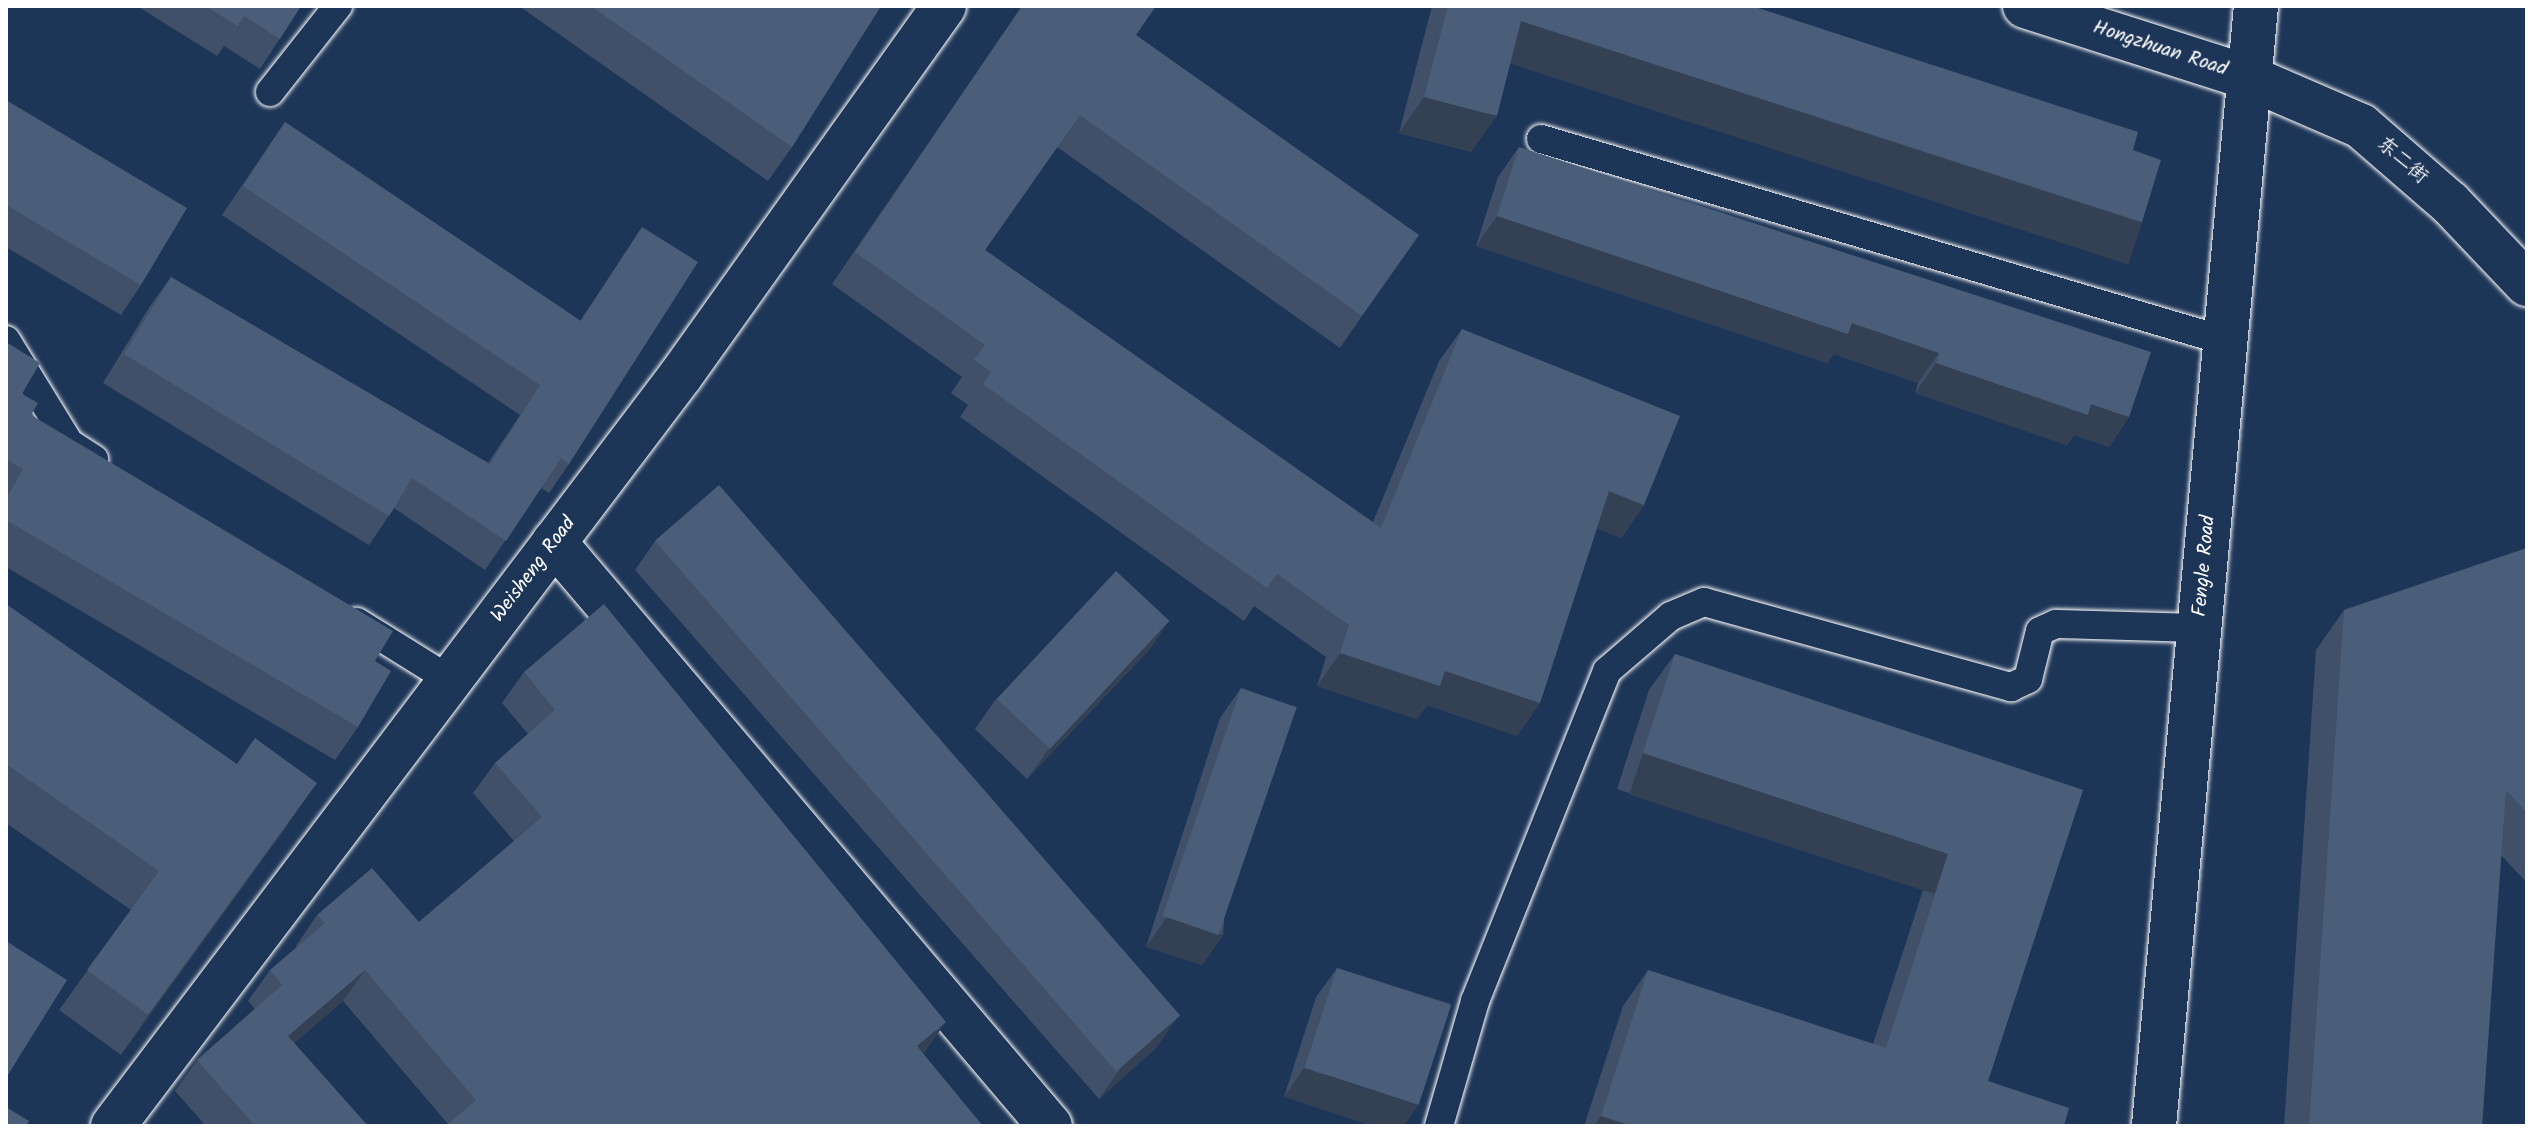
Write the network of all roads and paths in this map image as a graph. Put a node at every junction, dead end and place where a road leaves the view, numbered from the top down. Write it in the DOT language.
graph roads {
  1 [pos="338,6"];
  2 [pos="944,6"];
  3 [pos="2025,6"];
  4 [pos="2256,6"];
  5 [pos="2250,78"];
  6 [pos="270,92"];
  7 [pos="1541,139"];
  8 [pos="2527,284"];
  9 [pos="6,340"];
  10 [pos="2226,341"];
  11 [pos="122,476"];
  12 [pos="554,542"];
  13 [pos="332,607"];
  14 [pos="2200,628"];
  15 [pos="450,680"];
  16 [pos="113,1126"];
  17 [pos="1050,1126"];
  18 [pos="1439,1126"];
  19 [pos="2154,1126"];
  1 -- 6 [label="lane"];
  2 -- 12 [label="street, Weisheng Road"];
  3 -- 5 [label="street, Hongzhuan Road"];
  4 -- 5 [label="street, Fengle Road"];
  5 -- 8 [label="street, 东二街"];
  5 -- 10 [label="street, Fengle Road"];
  7 -- 10 [label="lane"];
  9 -- 11 [label="lane"];
  10 -- 14 [label="street, Fengle Road"];
  12 -- 15 [label="street, Weisheng Road"];
  12 -- 17 [label="street"];
  13 -- 15 [label="lane"];
  14 -- 18 [label="lane"];
  14 -- 19 [label="street, Fengle Road"];
  15 -- 16 [label="street, Weisheng Road"];
}
